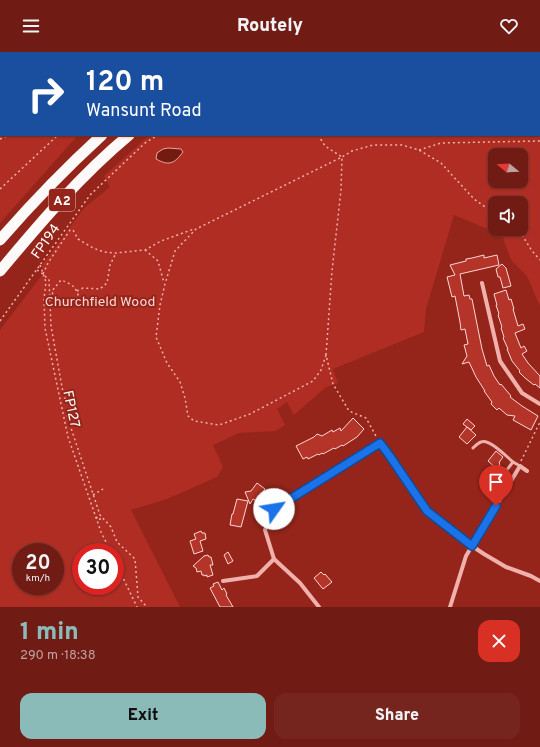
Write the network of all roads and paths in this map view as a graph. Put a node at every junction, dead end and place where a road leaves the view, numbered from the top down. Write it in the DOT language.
graph roads {
  1 [pos="57,136"];
  2 [pos="101,136"];
  3 [pos="128,136"];
  4 [pos="156,136"];
  5 [pos="319,136"];
  6 [pos="540,141"];
  7 [pos="419,150"];
  8 [pos="342,157"];
  9 [pos="0,189"];
  10 [pos="488,209"];
  11 [pos="196,228"];
  12 [pos="523,236"];
  13 [pos="0,240"];
  14 [pos="145,250"];
  15 [pos="116,253"];
  16 [pos="540,260"];
  17 [pos="40,265"];
  18 [pos="0,270"];
  19 [pos="37,270"];
  20 [pos="44,274"];
  21 [pos="482,282"];
  22 [pos="165,284"];
  23 [pos="77,291"];
  24 [pos="58,301"];
  25 [pos="80,301"];
  26 [pos="55,305"];
  27 [pos="50,306"];
  28 [pos="0,321"];
  29 [pos="326,355"];
  30 [pos="540,404"];
  31 [pos="540,422"];
  32 [pos="380,443"];
  33 [pos="473,448"];
  34 [pos="522,458"];
  35 [pos="513,462"];
  36 [pos="520,466"];
  37 [pos="506,471"];
  38 [pos="527,471"];
  39 [pos="103,489"];
  40 [pos="93,494"];
  41 [pos="100,515"];
  42 [pos="96,518"];
  43 [pos="106,543"];
  44 [pos="472,546"];
  45 [pos="274,560"];
  46 [pos="124,580"];
  47 [pos="223,581"];
  48 [pos="540,581"];
  49 [pos="137,607"];
  50 [pos="147,607"];
  51 [pos="319,607"];
  52 [pos="450,607"];
  1 -- 9 [label="path"];
  2 -- 13 [label="highway, A2"];
  3 -- 18 [label="highway, A2"];
  4 -- 17 [label="path, FP194"];
  5 -- 8 [label="path"];
  6 -- 7 [label="path"];
  7 -- 8 [label="path"];
  7 -- 10 [label="path"];
  8 -- 11 [label="path"];
  8 -- 29 [label="path"];
  11 -- 14 [label="path"];
  11 -- 22 [label="path"];
  12 -- 16 [label="path"];
  14 -- 15 [label="path"];
  14 -- 22 [label="path"];
  15 -- 20 [label="path"];
  15 -- 23 [label="path"];
  17 -- 19 [label="path, FP194"];
  17 -- 20 [label="path, FP127"];
  19 -- 20 [label="path"];
  19 -- 28 [label="path, FP194"];
  20 -- 27 [label="path"];
  20 -- 42 [label="path, FP127"];
  21 -- 30 [label="street"];
  22 -- 29 [label="path"];
  23 -- 25 [label="path"];
  23 -- 26 [label="path"];
  24 -- 26 [label="path"];
  26 -- 27 [label="path"];
  27 -- 40 [label="path"];
  29 -- 32 [label="path"];
  31 -- 34 [label="path"];
  32 -- 44 [label="street"];
  32 -- 45 [label="street"];
  33 -- 35 [label="lane"];
  35 -- 36 [label="lane"];
  35 -- 37 [label="lane"];
  36 -- 38 [label="street"];
  36 -- 44 [label="street"];
  39 -- 40 [label="path"];
  40 -- 41 [label="path"];
  41 -- 42 [label="path"];
  41 -- 50 [label="path"];
  42 -- 43 [label="path, FP127"];
  44 -- 48 [label="street"];
  44 -- 52 [label="street"];
  45 -- 47 [label="street"];
  45 -- 51 [label="street"];
  46 -- 49 [label="path"];
}
